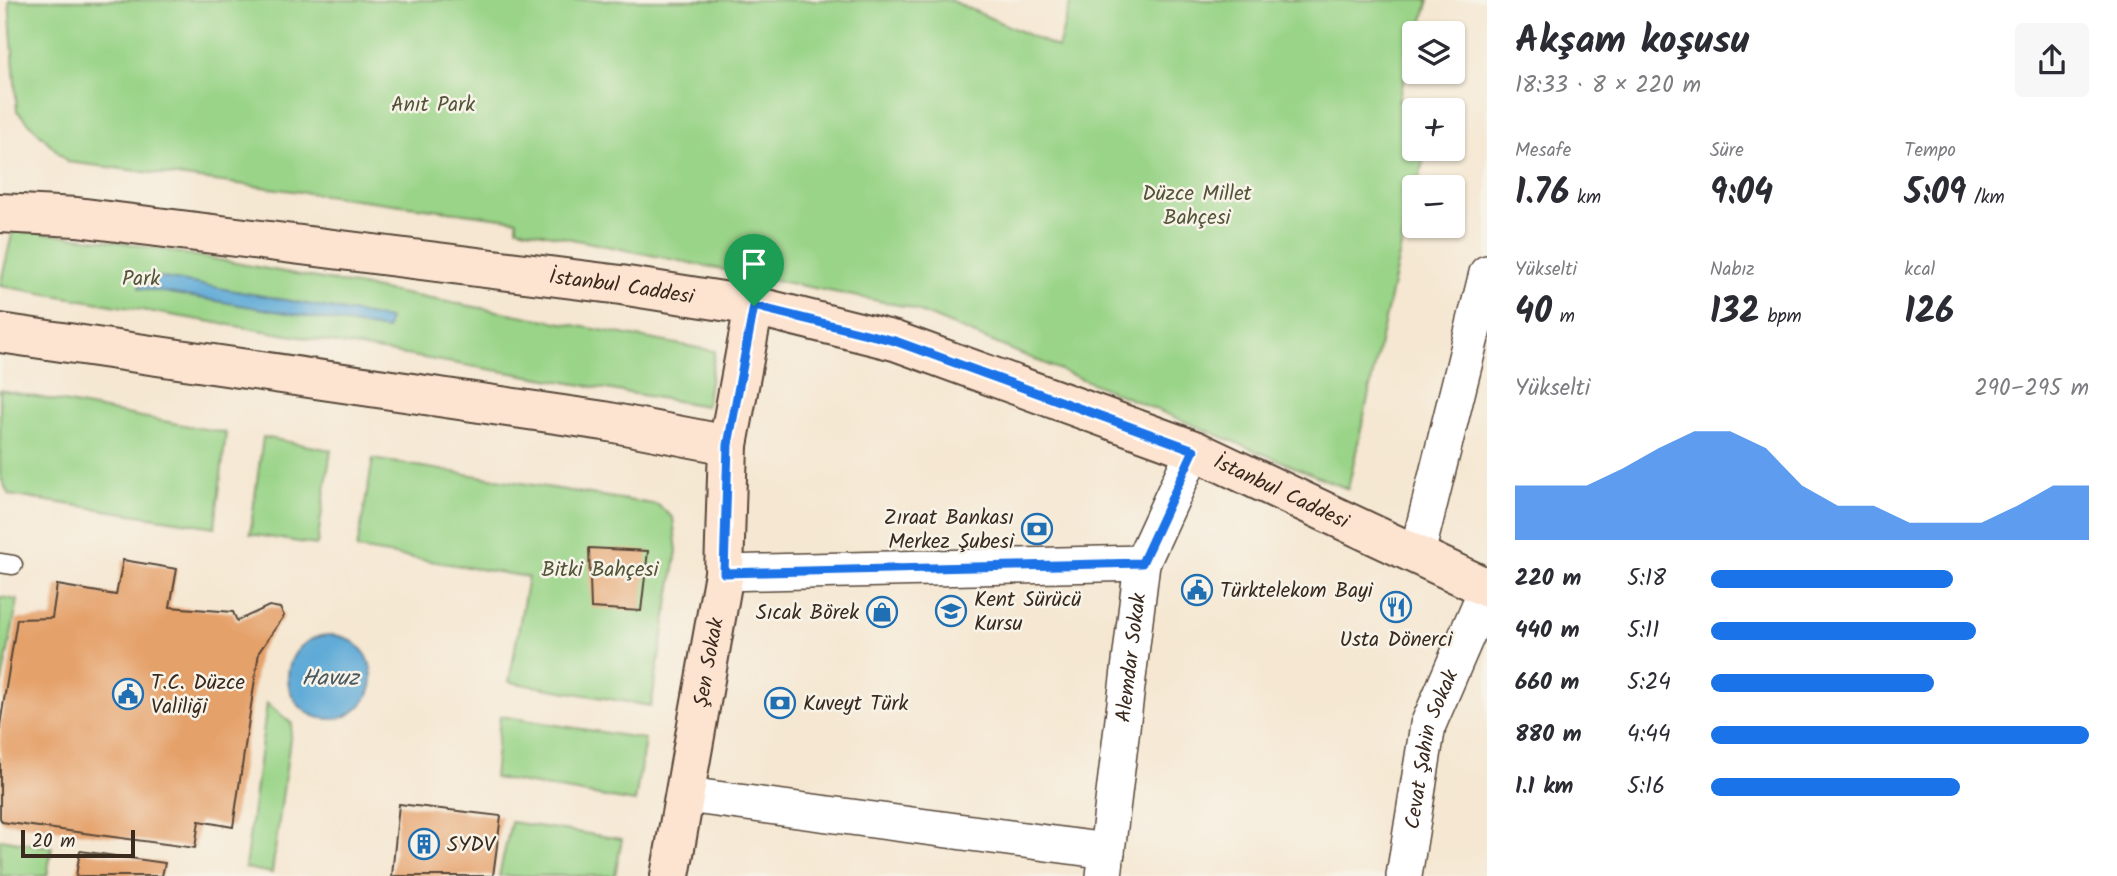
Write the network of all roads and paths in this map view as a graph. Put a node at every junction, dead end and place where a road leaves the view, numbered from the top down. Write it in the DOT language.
graph roads {
  1 [pos="0,213"];
  2 [pos="1487,273"];
  3 [pos="754,306"];
  4 [pos="0,332"];
  5 [pos="728,445"];
  6 [pos="1194,450"];
  7 [pos="1417,554"];
  8 [pos="1142,563"];
  9 [pos="724,573"];
  10 [pos="1487,588"];
  11 [pos="686,795"];
  12 [pos="1106,863"];
  13 [pos="670,876"];
  14 [pos="1404,876"];
  1 -- 3 [label="main road, İstanbul Caddesi"];
  2 -- 7 [label="street"];
  3 -- 5 [label="main road, Şen Sokak"];
  3 -- 6 [label="main road, İstanbul Caddesi"];
  4 -- 5 [label="main road"];
  5 -- 9 [label="main road, Şen Sokak"];
  6 -- 7 [label="main road, İstanbul Caddesi"];
  6 -- 8 [label="street, Alemdar Sokak"];
  7 -- 10 [label="main road, İstanbul Caddesi"];
  8 -- 9 [label="street"];
  8 -- 12 [label="street, Alemdar Sokak"];
  9 -- 11 [label="main road, Şen Sokak"];
  10 -- 14 [label="street, Cevat Şahin Sokak"];
  11 -- 12 [label="street"];
  11 -- 13 [label="main road, Şen Sokak"];
}
